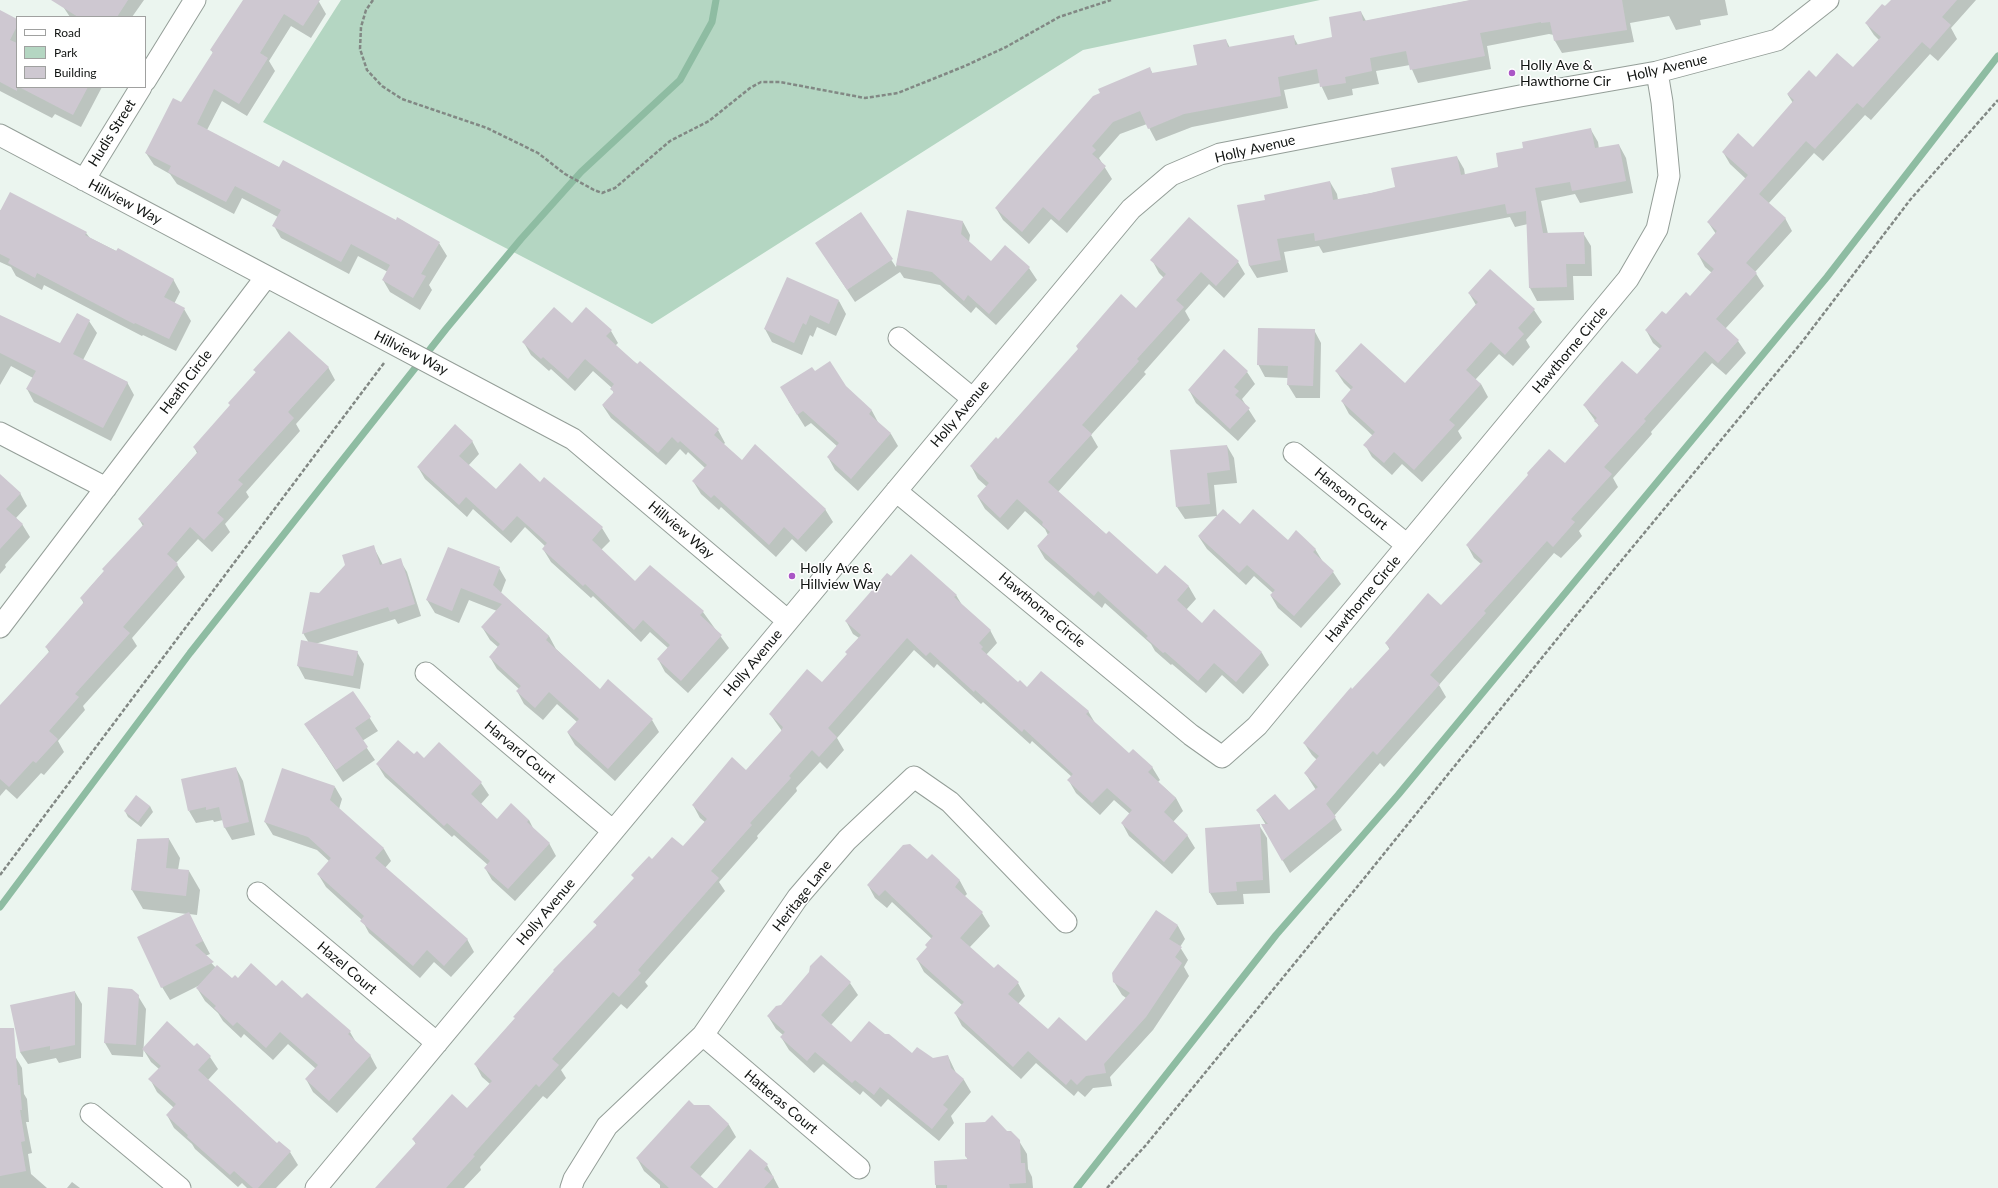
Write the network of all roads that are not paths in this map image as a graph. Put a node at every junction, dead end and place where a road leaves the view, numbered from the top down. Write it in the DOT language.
graph roads {
  1 [pos="195,0"];
  2 [pos="1828,0"];
  3 [pos="1657,72"];
  4 [pos="146,79"];
  5 [pos="140,88"];
  6 [pos="0,135"];
  7 [pos="84,180"];
  8 [pos="266,276"];
  9 [pos="899,338"];
  10 [pos="973,399"];
  11 [pos="0,433"];
  12 [pos="1294,453"];
  13 [pos="106,488"];
  14 [pos="896,491"];
  15 [pos="1407,545"];
  16 [pos="788,621"];
  17 [pos="0,627"];
  18 [pos="426,673"];
  19 [pos="614,831"];
  20 [pos="258,893"];
  21 [pos="1066,922"];
  22 [pos="703,1035"];
  23 [pos="437,1043"];
  24 [pos="91,1114"];
  25 [pos="859,1168"];
  26 [pos="180,1188"];
  27 [pos="316,1188"];
  28 [pos="571,1188"];
  1 -- 4 [label="street"];
  2 -- 3 [label="street, Holly Avenue"];
  3 -- 10 [label="street, Holly Avenue"];
  3 -- 15 [label="street, Hawthorne Circle"];
  5 -- 7 [label="street, Hudis Street"];
  6 -- 7 [label="street, Hillview Way"];
  7 -- 8 [label="street, Hillview Way"];
  8 -- 13 [label="street, Heath Circle"];
  8 -- 16 [label="street, Hillview Way"];
  9 -- 10 [label="street"];
  10 -- 14 [label="street, Holly Avenue"];
  11 -- 13 [label="street"];
  12 -- 15 [label="street, Hansom Court"];
  13 -- 17 [label="street, Heath Circle"];
  14 -- 15 [label="street, Hawthorne Circle"];
  14 -- 16 [label="street, Holly Avenue"];
  16 -- 19 [label="street, Holly Avenue"];
  18 -- 19 [label="street, Harvard Court"];
  19 -- 23 [label="street, Holly Avenue"];
  20 -- 23 [label="street, Hazel Court"];
  21 -- 22 [label="street, Heritage Lane"];
  22 -- 25 [label="street, Hatteras Court"];
  22 -- 28 [label="street, Heritage Lane"];
  23 -- 27 [label="street, Holly Avenue"];
  24 -- 26 [label="street"];
}
